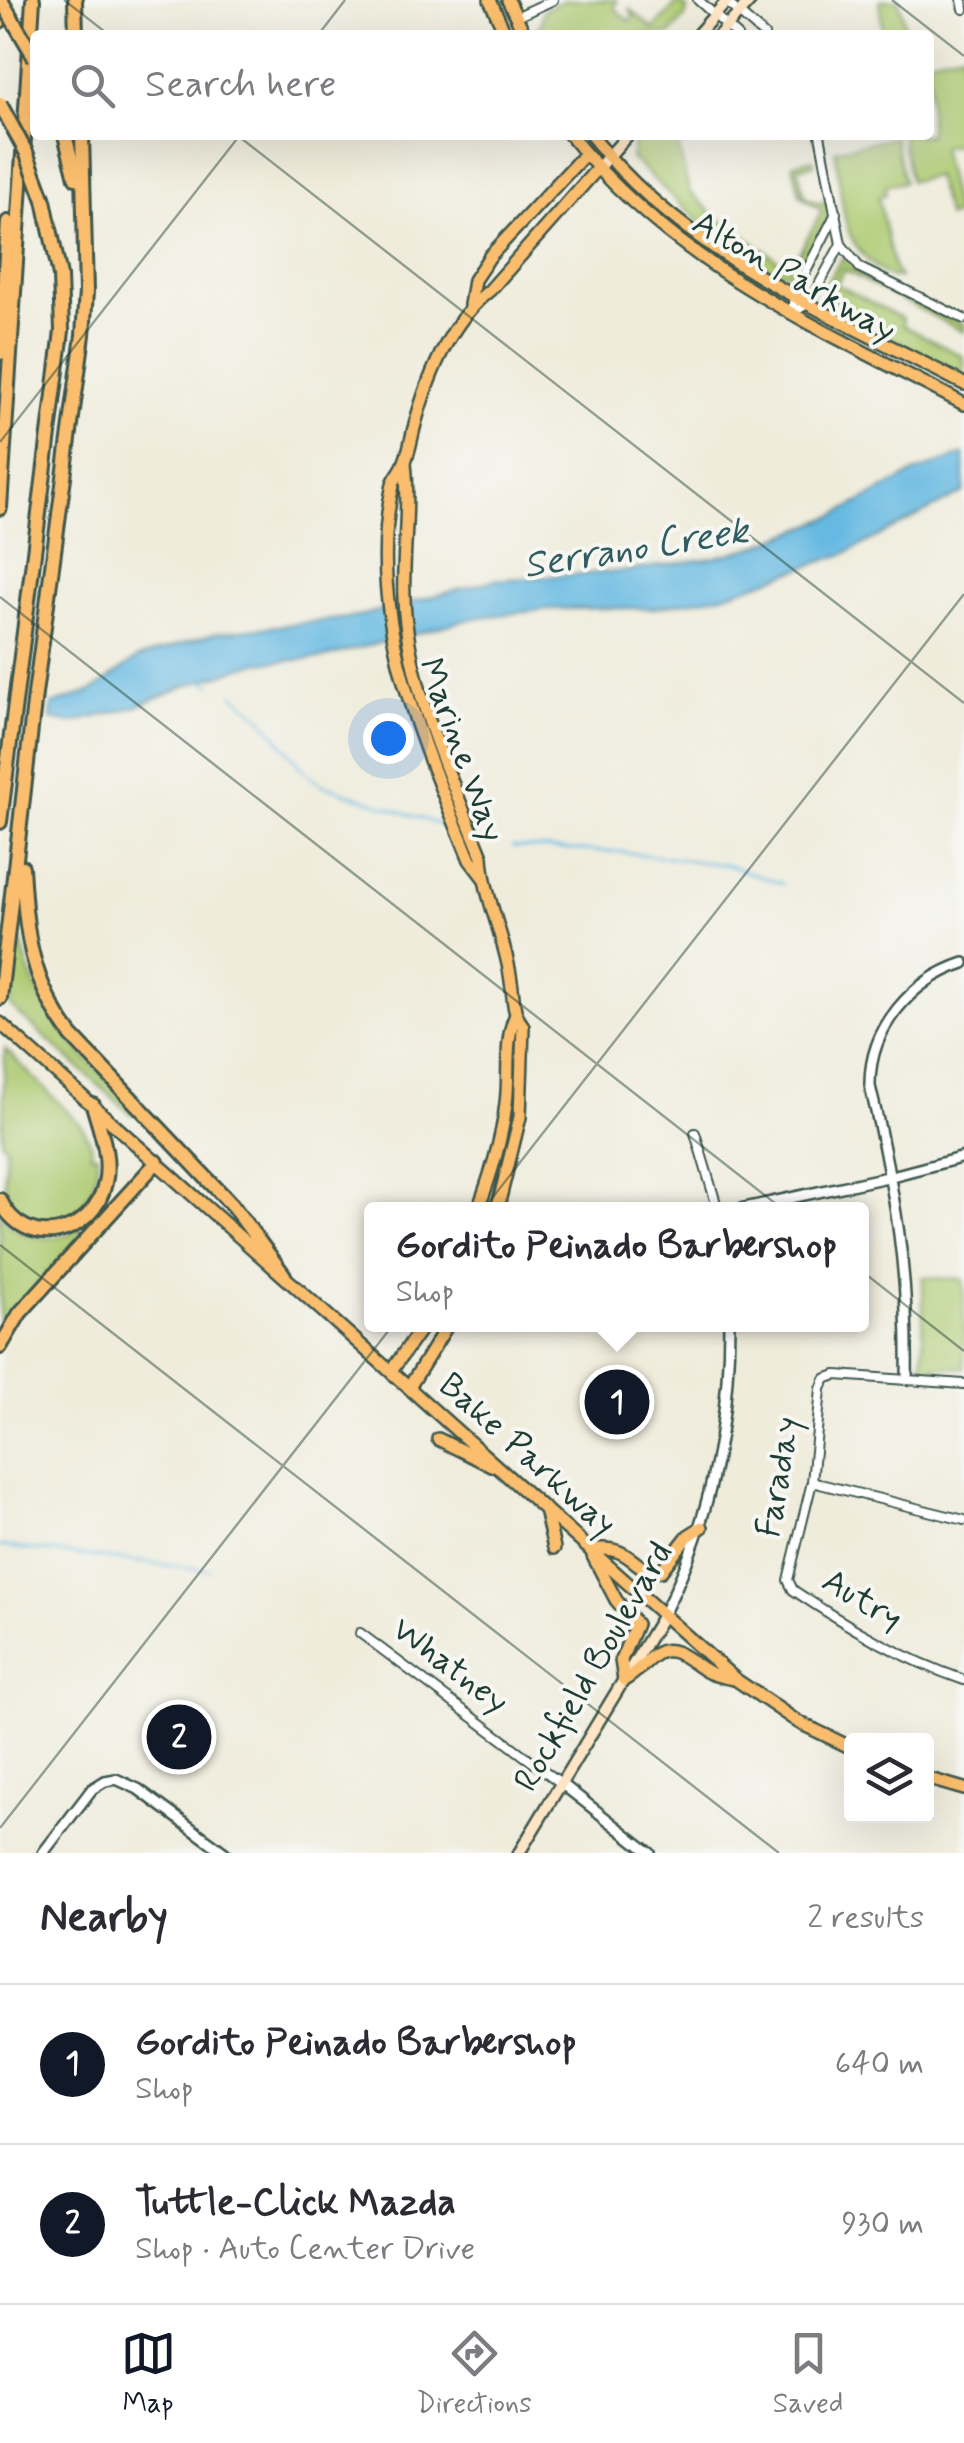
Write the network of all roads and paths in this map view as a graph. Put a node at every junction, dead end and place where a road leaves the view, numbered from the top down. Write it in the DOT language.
graph roads {
  1 [pos="2,0"];
  2 [pos="33,0"];
  3 [pos="75,0"];
  4 [pos="490,0"];
  5 [pos="551,0"];
  6 [pos="698,0"];
  7 [pos="750,0"];
  8 [pos="962,0"];
  9 [pos="512,1"];
  10 [pos="726,1"];
  11 [pos="964,9"];
  12 [pos="739,13"];
  13 [pos="715,15"];
  14 [pos="516,17"];
  15 [pos="0,20"];
  16 [pos="31,30"];
  17 [pos="76,30"];
  18 [pos="504,30"];
  19 [pos="522,30"];
  20 [pos="702,30"];
  21 [pos="723,30"];
  22 [pos="758,30"];
  23 [pos="30,40"];
  24 [pos="30,49"];
  25 [pos="0,104"];
  26 [pos="66,140"];
  27 [pos="82,140"];
  28 [pos="574,140"];
  29 [pos="596,140"];
  30 [pos="598,140"];
  31 [pos="623,140"];
  32 [pos="821,140"];
  33 [pos="586,154"];
  34 [pos="609,155"];
  35 [pos="21,158"];
  36 [pos="598,168"];
  37 [pos="81,205"];
  38 [pos="836,213"];
  39 [pos="841,244"];
  40 [pos="810,264"];
  41 [pos="825,272"];
  42 [pos="794,295"];
  43 [pos="809,303"];
  44 [pos="470,305"];
  45 [pos="792,312"];
  46 [pos="964,319"];
  47 [pos="0,354"];
  48 [pos="964,384"];
  49 [pos="964,404"];
  50 [pos="0,508"];
  51 [pos="0,822"];
  52 [pos="20,830"];
  53 [pos="964,963"];
  54 [pos="0,998"];
  55 [pos="516,1017"];
  56 [pos="0,1022"];
  57 [pos="93,1105"];
  58 [pos="696,1133"];
  59 [pos="964,1157"];
  60 [pos="156,1162"];
  61 [pos="892,1176"];
  62 [pos="0,1200"];
  63 [pos="481,1202"];
  64 [pos="499,1202"];
  65 [pos="716,1202"];
  66 [pos="772,1202"];
  67 [pos="284,1275"];
  68 [pos="419,1332"];
  69 [pos="443,1332"];
  70 [pos="729,1332"];
  71 [pos="0,1347"];
  72 [pos="392,1370"];
  73 [pos="907,1380"];
  74 [pos="964,1384"];
  75 [pos="410,1386"];
  76 [pos="438,1439"];
  77 [pos="506,1472"];
  78 [pos="812,1482"];
  79 [pos="544,1509"];
  80 [pos="964,1520"];
  81 [pos="702,1527"];
  82 [pos="554,1548"];
  83 [pos="590,1550"];
  84 [pos="789,1585"];
  85 [pos="663,1615"];
  86 [pos="360,1634"];
  87 [pos="624,1680"];
  88 [pos="737,1680"];
  89 [pos="964,1680"];
  90 [pos="844,1744"];
  91 [pos="934,1780"];
  92 [pos="562,1784"];
  93 [pos="964,1789"];
  94 [pos="43,1853"];
  95 [pos="225,1853"];
  96 [pos="518,1853"];
  97 [pos="650,1853"];
  1 -- 15 [label="highway"];
  1 -- 24 [label="highway, bridge"];
  2 -- 16 [label="highway"];
  3 -- 17 [label="highway"];
  4 -- 18 [label="main road"];
  5 -- 14 [label="street"];
  6 -- 13 [label="street"];
  7 -- 12 [label="main road"];
  8 -- 11 [label="street"];
  9 -- 14 [label="main road"];
  10 -- 12 [label="street"];
  10 -- 13 [label="main road"];
  12 -- 21 [label="main road"];
  12 -- 22 [label="street"];
  13 -- 20 [label="main road"];
  13 -- 21 [label="street"];
  14 -- 19 [label="main road"];
  23 -- 35 [label="highway"];
  25 -- 51 [label="highway, bridge"];
  26 -- 37 [label="highway"];
  27 -- 37 [label="highway"];
  28 -- 33 [label="main road, Alton Parkway"];
  29 -- 33 [label="main road, Marine Way"];
  30 -- 34 [label="main road, Alton Parkway"];
  31 -- 34 [label="main road, Marine Way"];
  32 -- 38 [label="street"];
  33 -- 36 [label="main road, Alton Parkway"];
  33 -- 44 [label="main road, Marine Way"];
  34 -- 36 [label="main road, Marine Way"];
  34 -- 42 [label="main road, Alton Parkway"];
  35 -- 47 [label="highway"];
  35 -- 50 [label="highway"];
  36 -- 44 [label="main road, Marine Way"];
  36 -- 45 [label="main road, Alton Parkway"];
  37 -- 52 [label="highway"];
  38 -- 39 [label="street"];
  38 -- 40 [label="street"];
  39 -- 41 [label="street"];
  39 -- 46 [label="street"];
  40 -- 41 [label="street"];
  40 -- 42 [label="street"];
  41 -- 43 [label="street"];
  42 -- 43 [label="main road, Alton Parkway"];
  42 -- 45 [label="street"];
  43 -- 45 [label="street"];
  43 -- 48 [label="main road, Alton Parkway"];
  44 -- 55 [label="main road, Marine Way"];
  45 -- 49 [label="main road, Alton Parkway"];
  52 -- 54 [label="highway"];
  52 -- 67 [label="highway"];
  53 -- 61 [label="street"];
  55 -- 63 [label="main road, Marine Way"];
  55 -- 64 [label="main road, Marine Way"];
  56 -- 57 [label="main road, Bake Parkway"];
  57 -- 60 [label="main road, Bake Parkway"];
  57 -- 62 [label="highway"];
  58 -- 65 [label="street"];
  59 -- 61 [label="street"];
  60 -- 67 [label="main road, Bake Parkway"];
  60 -- 71 [label="highway"];
  61 -- 66 [label="street"];
  61 -- 73 [label="street"];
  67 -- 72 [label="main road, Bake Parkway"];
  68 -- 72 [label="main road"];
  69 -- 75 [label="main road"];
  70 -- 81 [label="street, Rockfield Boulevard"];
  72 -- 75 [label="main road, Bake Parkway"];
  73 -- 74 [label="street"];
  73 -- 78 [label="street, Faraday"];
  75 -- 77 [label="main road, Bake Parkway"];
  76 -- 77 [label="main road"];
  77 -- 79 [label="main road, Bake Parkway"];
  78 -- 80 [label="street"];
  78 -- 84 [label="street, Faraday"];
  79 -- 82 [label="main road"];
  79 -- 83 [label="main road, Bake Parkway"];
  81 -- 83 [label="main road"];
  81 -- 85 [label="street, Rockfield Boulevard"];
  83 -- 85 [label="main road, Bake Parkway"];
  83 -- 87 [label="main road"];
  84 -- 89 [label="street, Autry"];
  85 -- 87 [label="main road, Rockfield Boulevard"];
  85 -- 88 [label="main road, Bake Parkway"];
  86 -- 92 [label="street, Whatney"];
  87 -- 88 [label="main road"];
  87 -- 92 [label="main road, Rockfield Boulevard"];
  88 -- 90 [label="main road, Bake Parkway"];
  91 -- 93 [label="main road"];
  92 -- 96 [label="main road, Rockfield Boulevard"];
  92 -- 97 [label="street, Whatney"];
  94 -- 95 [label="street"];
}
